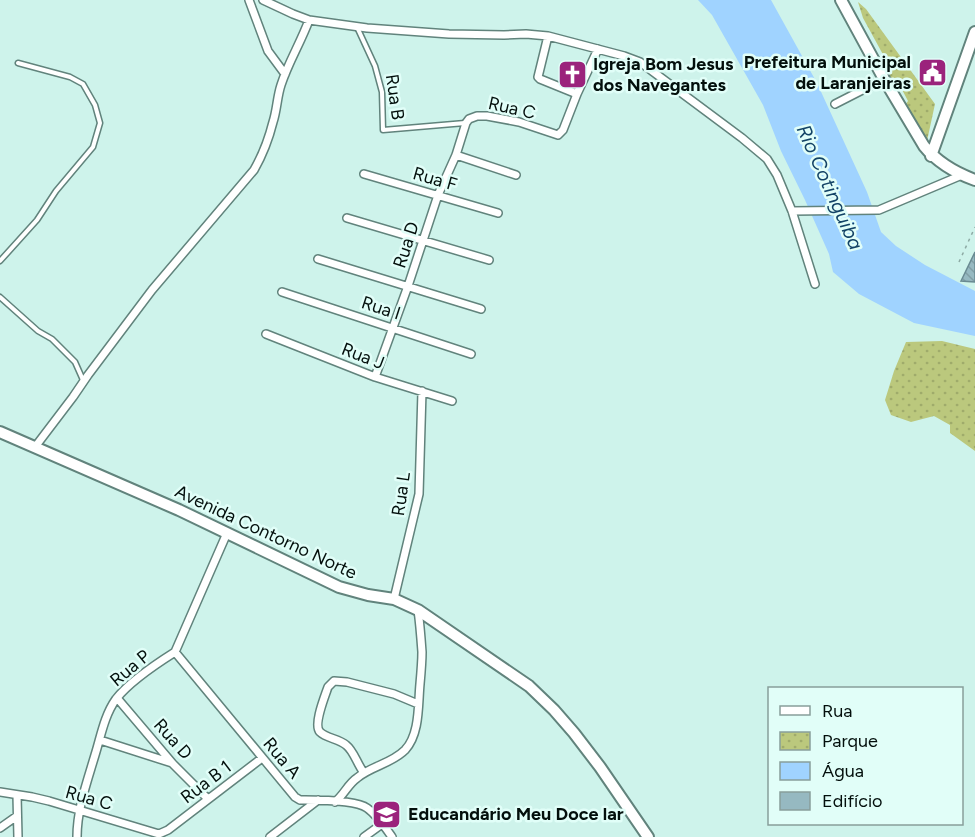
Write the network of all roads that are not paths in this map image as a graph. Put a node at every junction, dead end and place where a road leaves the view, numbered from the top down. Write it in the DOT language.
graph roads {
  1 [pos="249,0"];
  2 [pos="263,0"];
  3 [pos="841,0"];
  4 [pos="309,20"];
  5 [pos="357,27"];
  6 [pos="975,32"];
  7 [pos="548,36"];
  8 [pos="598,49"];
  9 [pos="18,63"];
  10 [pos="285,74"];
  11 [pos="884,78"];
  12 [pos="577,94"];
  13 [pos="835,104"];
  14 [pos="466,123"];
  15 [pos="456,155"];
  16 [pos="932,156"];
  17 [pos="364,174"];
  18 [pos="516,175"];
  19 [pos="962,175"];
  20 [pos="975,180"];
  21 [pos="438,195"];
  22 [pos="792,211"];
  23 [pos="498,213"];
  24 [pos="347,218"];
  25 [pos="423,240"];
  26 [pos="318,259"];
  27 [pos="489,260"];
  28 [pos="0,261"];
  29 [pos="815,284"];
  30 [pos="408,286"];
  31 [pos="282,292"];
  32 [pos="0,297"];
  33 [pos="481,309"];
  34 [pos="393,328"];
  35 [pos="266,334"];
  36 [pos="471,354"];
  37 [pos="375,377"];
  38 [pos="83,381"];
  39 [pos="422,392"];
  40 [pos="452,400"];
  41 [pos="0,432"];
  42 [pos="35,447"];
  43 [pos="227,533"];
  44 [pos="394,599"];
  45 [pos="418,610"];
  46 [pos="175,652"];
  47 [pos="117,698"];
  48 [pos="418,704"];
  49 [pos="100,741"];
  50 [pos="262,758"];
  51 [pos="173,764"];
  52 [pos="364,773"];
  53 [pos="0,792"];
  54 [pos="17,795"];
  55 [pos="208,799"];
  56 [pos="318,800"];
  57 [pos="335,802"];
  58 [pos="79,810"];
  59 [pos="17,816"];
  60 [pos="382,824"];
  61 [pos="0,828"];
  62 [pos="168,830"];
  63 [pos="18,837"];
  64 [pos="77,837"];
  65 [pos="270,837"];
  66 [pos="364,837"];
  67 [pos="392,837"];
  68 [pos="648,837"];
  1 -- 10 [label="street"];
  2 -- 4 [label="street"];
  3 -- 11 [label="street"];
  4 -- 5 [label="street"];
  4 -- 10 [label="street"];
  5 -- 7 [label="street"];
  5 -- 14 [label="lane, Rua B"];
  6 -- 16 [label="street"];
  7 -- 8 [label="street"];
  7 -- 12 [label="street"];
  8 -- 12 [label="street"];
  8 -- 22 [label="street"];
  9 -- 28 [label="lane"];
  10 -- 38 [label="street"];
  11 -- 13 [label="street"];
  11 -- 16 [label="street"];
  12 -- 14 [label="street, Rua C"];
  14 -- 15 [label="street, Rua D"];
  15 -- 18 [label="street"];
  15 -- 21 [label="street, Rua D"];
  16 -- 19 [label="street"];
  17 -- 21 [label="street, Rua F"];
  19 -- 20 [label="street"];
  19 -- 22 [label="street"];
  21 -- 23 [label="street, Rua F"];
  21 -- 25 [label="street, Rua D"];
  22 -- 29 [label="street"];
  24 -- 25 [label="street"];
  25 -- 27 [label="street"];
  25 -- 30 [label="street, Rua D"];
  26 -- 30 [label="street"];
  30 -- 33 [label="street"];
  30 -- 34 [label="street, Rua D"];
  31 -- 34 [label="street, Rua I"];
  32 -- 38 [label="lane"];
  34 -- 36 [label="street, Rua I"];
  34 -- 37 [label="street, Rua D"];
  35 -- 37 [label="street, Rua J"];
  37 -- 39 [label="street, Rua J"];
  38 -- 42 [label="street"];
  39 -- 40 [label="street, Rua J"];
  39 -- 44 [label="street, Rua L"];
  41 -- 42 [label="street, Avenida Contorno Norte"];
  42 -- 43 [label="street, Avenida Contorno Norte"];
  43 -- 44 [label="street, Avenida Contorno Norte"];
  43 -- 46 [label="street, Rua P"];
  44 -- 45 [label="street, Avenida Contorno Norte"];
  45 -- 48 [label="street"];
  45 -- 68 [label="street, Avenida Contorno Norte"];
  46 -- 47 [label="street, Rua P"];
  46 -- 50 [label="street, Rua A"];
  47 -- 49 [label="street, Rua P"];
  47 -- 51 [label="street, Rua D"];
  48 -- 52 [label="street"];
  48 -- 52 [label="street"];
  49 -- 51 [label="street"];
  49 -- 58 [label="street, Rua P"];
  50 -- 55 [label="street, Rua B 1"];
  50 -- 56 [label="street, Rua A"];
  51 -- 55 [label="street, Rua D"];
  52 -- 57 [label="street"];
  53 -- 54 [label="street, Rua C"];
  54 -- 58 [label="street, Rua C"];
  54 -- 59 [label="street"];
  55 -- 62 [label="street, Rua B 1"];
  56 -- 57 [label="street, Rua A"];
  56 -- 65 [label="street"];
  57 -- 60 [label="street, Rua A"];
  58 -- 62 [label="street, Rua C"];
  58 -- 64 [label="street, Rua P"];
  59 -- 61 [label="street"];
  59 -- 63 [label="street"];
  60 -- 66 [label="street"];
  60 -- 67 [label="street, Rua A"];
}
